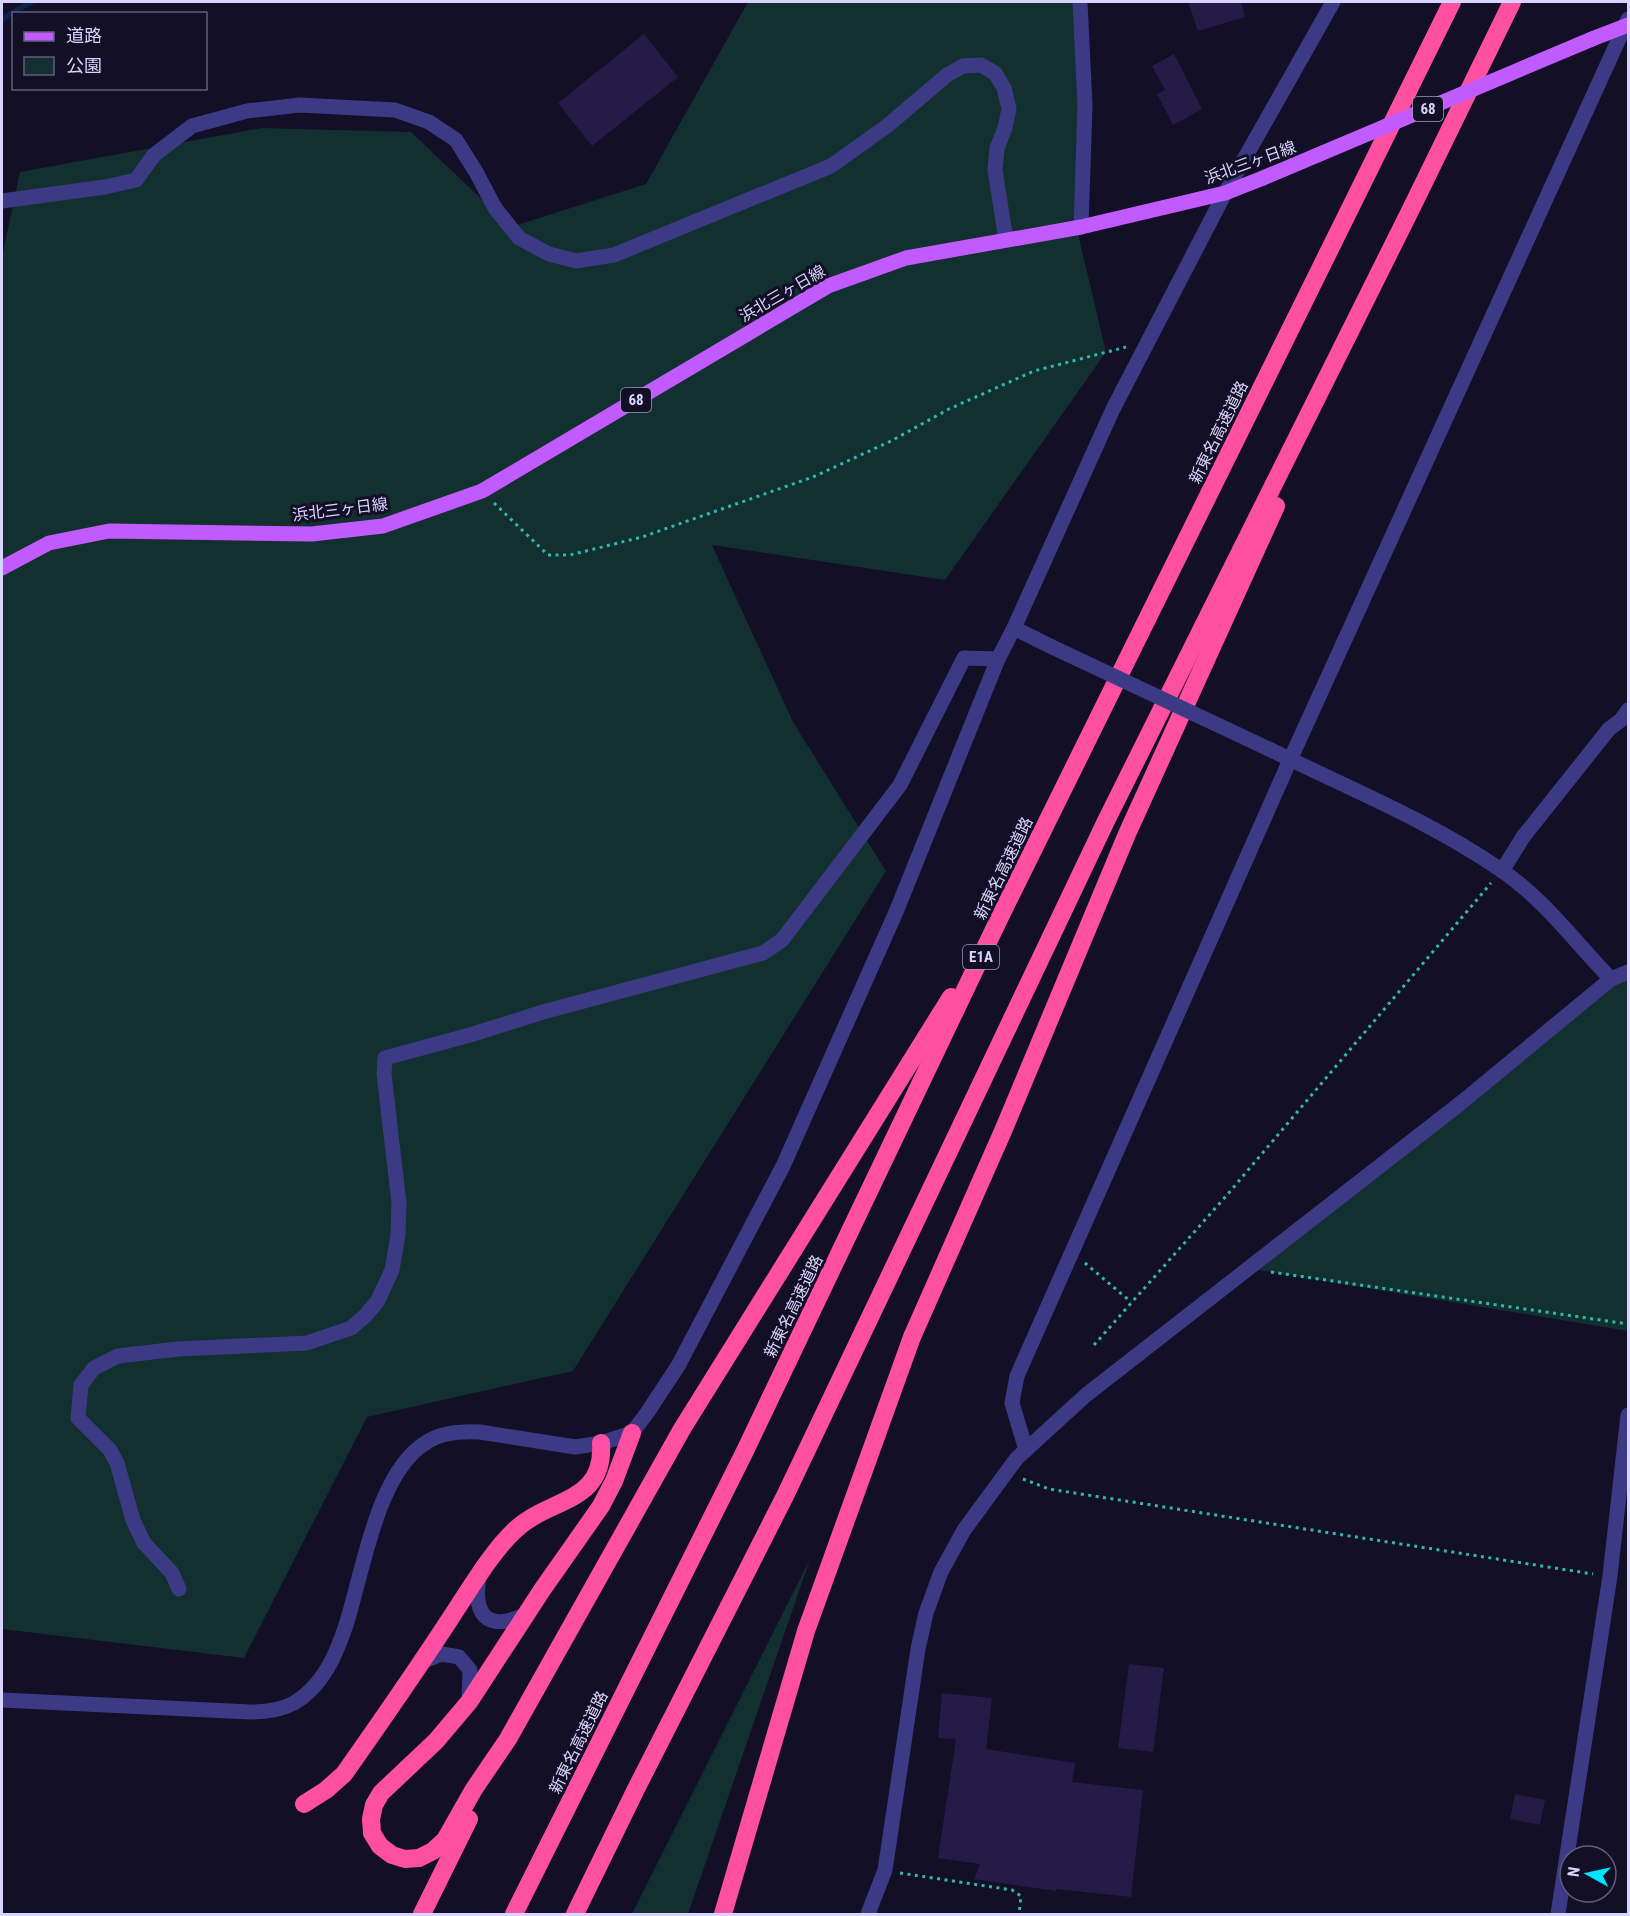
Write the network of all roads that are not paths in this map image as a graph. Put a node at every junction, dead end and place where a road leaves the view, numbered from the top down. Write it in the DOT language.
graph roads {
  1 [pos="1080,2"];
  2 [pos="1333,2"];
  3 [pos="1452,2"];
  4 [pos="1512,2"];
  5 [pos="1627,24"];
  6 [pos="1225,193"];
  7 [pos="2,201"];
  8 [pos="1411,209"];
  9 [pos="1081,227"];
  10 [pos="1006,240"];
  11 [pos="2,568"];
  12 [pos="1014,628"];
  13 [pos="998,660"];
  14 [pos="1629,710"];
  15 [pos="1290,760"];
  16 [pos="1502,871"];
  17 [pos="999,919"];
  18 [pos="1629,972"];
  19 [pos="1611,979"];
  20 [pos="1629,1415"];
  21 [pos="632,1433"];
  22 [pos="602,1443"];
  23 [pos="1026,1450"];
  24 [pos="479,1576"];
  25 [pos="179,1589"];
  26 [pos="525,1615"];
  27 [pos="421,1662"];
  28 [pos="2,1700"];
  29 [pos="469,1702"];
  30 [pos="508,1739"];
  31 [pos="304,1804"];
  32 [pos="422,1914"];
  33 [pos="514,1914"];
  34 [pos="575,1914"];
  35 [pos="723,1914"];
  36 [pos="868,1914"];
  37 [pos="1558,1914"];
  1 -- 9 [label="street"];
  2 -- 6 [label="street"];
  3 -- 17 [label="highway, 新東名高速道路 / E1A"];
  4 -- 8 [label="highway"];
  5 -- 6 [label="main road, 浜北三ヶ日線 / 68, bridge"];
  5 -- 15 [label="street"];
  6 -- 9 [label="main road, 浜北三ヶ日線 / 68"];
  6 -- 12 [label="street"];
  7 -- 10 [label="street"];
  8 -- 34 [label="highway"];
  8 -- 35 [label="highway"];
  9 -- 10 [label="main road, 浜北三ヶ日線 / 68"];
  10 -- 11 [label="main road, 浜北三ヶ日線 / 68"];
  12 -- 13 [label="street"];
  12 -- 15 [label="street, bridge"];
  13 -- 21 [label="street"];
  13 -- 25 [label="street"];
  14 -- 16 [label="street"];
  15 -- 16 [label="street"];
  15 -- 23 [label="street"];
  16 -- 19 [label="street"];
  17 -- 30 [label="highway"];
  17 -- 33 [label="highway, 新東名高速道路 / E1A"];
  18 -- 19 [label="street"];
  19 -- 23 [label="street"];
  20 -- 37 [label="street"];
  21 -- 22 [label="street"];
  21 -- 26 [label="highway"];
  22 -- 24 [label="highway"];
  22 -- 28 [label="street"];
  23 -- 36 [label="street"];
  24 -- 26 [label="street"];
  24 -- 27 [label="highway"];
  26 -- 29 [label="highway"];
  27 -- 29 [label="street"];
  27 -- 31 [label="highway"];
  29 -- 30 [label="highway"];
  30 -- 32 [label="highway"];
}
